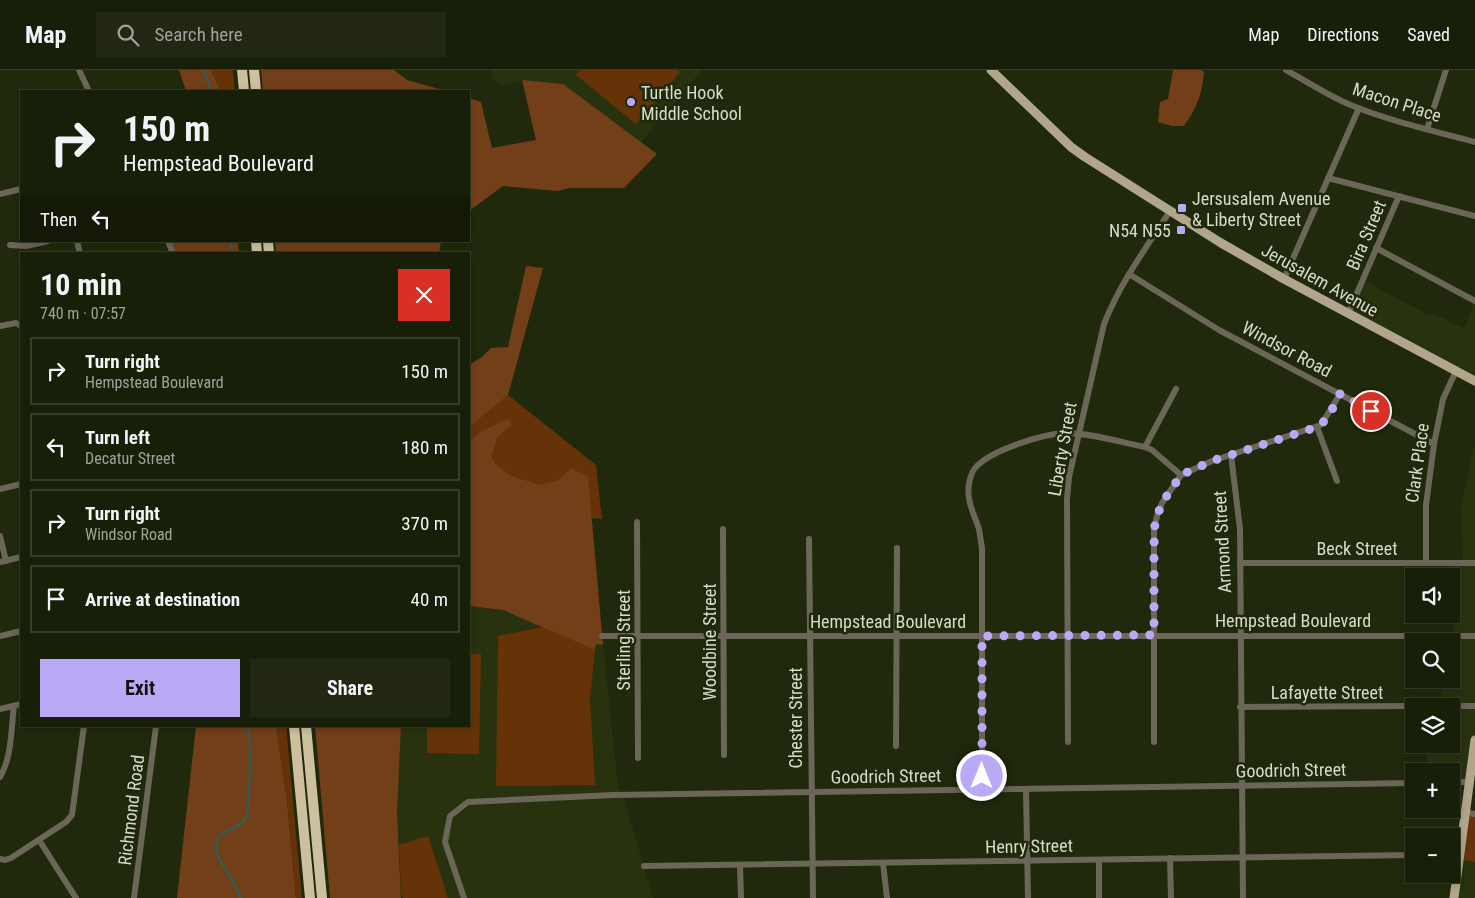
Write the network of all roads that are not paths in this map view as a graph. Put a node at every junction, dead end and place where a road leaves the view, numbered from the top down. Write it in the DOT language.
graph roads {
  1 [pos="79,70"];
  2 [pos="242,70"];
  3 [pos="254,70"];
  4 [pos="991,70"];
  5 [pos="1286,70"];
  6 [pos="1446,70"];
  7 [pos="1296,72"];
  8 [pos="89,90"];
  9 [pos="244,90"];
  10 [pos="256,90"];
  11 [pos="1359,108"];
  12 [pos="1427,129"];
  13 [pos="1475,142"];
  14 [pos="1328,178"];
  15 [pos="20,189"];
  16 [pos="0,194"];
  17 [pos="1399,196"];
  18 [pos="1170,211"];
  19 [pos="1475,216"];
  20 [pos="44,242"];
  21 [pos="10,245"];
  22 [pos="1376,248"];
  23 [pos="1129,274"];
  24 [pos="1284,279"];
  25 [pos="1475,301"];
  26 [pos="1348,314"];
  27 [pos="20,325"];
  28 [pos="0,326"];
  29 [pos="1456,371"];
  30 [pos="1475,381"];
  31 [pos="1176,389"];
  32 [pos="1340,394"];
  33 [pos="1317,427"];
  34 [pos="1078,434"];
  35 [pos="1434,444"];
  36 [pos="1145,447"];
  37 [pos="1231,456"];
  38 [pos="1181,475"];
  39 [pos="1337,482"];
  40 [pos="20,484"];
  41 [pos="0,489"];
  42 [pos="637,522"];
  43 [pos="723,529"];
  44 [pos="0,536"];
  45 [pos="809,539"];
  46 [pos="896,548"];
  47 [pos="20,557"];
  48 [pos="3,561"];
  49 [pos="1240,563"];
  50 [pos="1426,563"];
  51 [pos="1475,563"];
  52 [pos="20,631"];
  53 [pos="1068,635"];
  54 [pos="1154,635"];
  55 [pos="1240,635"];
  56 [pos="0,636"];
  57 [pos="602,636"];
  58 [pos="638,636"];
  59 [pos="724,636"];
  60 [pos="810,636"];
  61 [pos="896,636"];
  62 [pos="982,636"];
  63 [pos="1475,636"];
  64 [pos="18,705"];
  65 [pos="1405,706"];
  66 [pos="1460,706"];
  67 [pos="1475,706"];
  68 [pos="1240,707"];
  69 [pos="0,709"];
  70 [pos="84,727"];
  71 [pos="156,727"];
  72 [pos="294,727"];
  73 [pos="306,727"];
  74 [pos="1475,740"];
  75 [pos="1068,742"];
  76 [pos="1154,742"];
  77 [pos="896,746"];
  78 [pos="724,755"];
  79 [pos="638,758"];
  80 [pos="0,777"];
  81 [pos="1460,782"];
  82 [pos="1469,782"];
  83 [pos="1405,783"];
  84 [pos="1241,786"];
  85 [pos="1026,789"];
  86 [pos="982,790"];
  87 [pos="811,792"];
  88 [pos="1470,813"];
  89 [pos="39,840"];
  90 [pos="1460,842"];
  91 [pos="1405,855"];
  92 [pos="1242,857"];
  93 [pos="1170,858"];
  94 [pos="0,859"];
  95 [pos="1027,860"];
  96 [pos="1099,860"];
  97 [pos="883,863"];
  98 [pos="812,864"];
  99 [pos="740,865"];
  100 [pos="644,866"];
  101 [pos="1455,883"];
  102 [pos="76,898"];
  103 [pos="134,898"];
  104 [pos="310,898"];
  105 [pos="322,898"];
  106 [pos="464,898"];
  107 [pos="741,898"];
  108 [pos="813,898"];
  109 [pos="887,898"];
  110 [pos="1028,898"];
  111 [pos="1099,898"];
  112 [pos="1171,898"];
  113 [pos="1243,898"];
  114 [pos="1454,898"];
  1 -- 8 [label="street"];
  2 -- 9 [label="highway"];
  3 -- 10 [label="highway"];
  4 -- 18 [label="main road, Jerusalem Avenue"];
  5 -- 7 [label="street, Macon Place"];
  6 -- 12 [label="street"];
  7 -- 11 [label="street, Macon Place"];
  11 -- 12 [label="street, Macon Place"];
  11 -- 14 [label="street"];
  12 -- 13 [label="street, Macon Place"];
  14 -- 17 [label="street"];
  14 -- 24 [label="street"];
  15 -- 16 [label="street"];
  17 -- 19 [label="street"];
  17 -- 22 [label="street, Bira Street"];
  18 -- 23 [label="street, Liberty Street"];
  18 -- 24 [label="main road, Jerusalem Avenue"];
  20 -- 21 [label="street"];
  22 -- 25 [label="street"];
  22 -- 26 [label="street, Bira Street"];
  23 -- 32 [label="street, Windsor Road"];
  23 -- 34 [label="street, Liberty Street"];
  24 -- 26 [label="main road, Jerusalem Avenue"];
  26 -- 29 [label="main road, Jerusalem Avenue"];
  27 -- 28 [label="street"];
  29 -- 30 [label="main road, Jerusalem Avenue"];
  29 -- 35 [label="street, Clark Place"];
  31 -- 36 [label="street"];
  32 -- 33 [label="street"];
  32 -- 35 [label="street, Windsor Road"];
  33 -- 37 [label="street"];
  33 -- 39 [label="street"];
  34 -- 36 [label="street"];
  34 -- 53 [label="street, Liberty Street"];
  34 -- 62 [label="street"];
  35 -- 50 [label="street, Clark Place"];
  36 -- 38 [label="street"];
  37 -- 38 [label="street"];
  37 -- 49 [label="street, Armond Street"];
  38 -- 54 [label="street"];
  40 -- 41 [label="street"];
  42 -- 58 [label="street, Sterling Street"];
  43 -- 59 [label="street, Woodbine Street"];
  44 -- 48 [label="street"];
  45 -- 60 [label="street, Chester Street"];
  46 -- 61 [label="street"];
  47 -- 48 [label="street"];
  49 -- 50 [label="street, Beck Street"];
  49 -- 55 [label="street, Armond Street"];
  50 -- 51 [label="street, Beck Street"];
  52 -- 56 [label="street"];
  53 -- 54 [label="street, Hempstead Boulevard"];
  53 -- 62 [label="street, Hempstead Boulevard"];
  53 -- 75 [label="street, Liberty Street"];
  54 -- 55 [label="street, Hempstead Boulevard"];
  54 -- 76 [label="street"];
  55 -- 63 [label="street, Hempstead Boulevard"];
  55 -- 68 [label="street, Armond Street"];
  57 -- 58 [label="street, Hempstead Boulevard"];
  58 -- 59 [label="street, Hempstead Boulevard"];
  58 -- 79 [label="street, Sterling Street"];
  59 -- 60 [label="street, Hempstead Boulevard"];
  59 -- 78 [label="street, Woodbine Street"];
  60 -- 61 [label="street, Hempstead Boulevard"];
  60 -- 87 [label="street, Chester Street"];
  61 -- 62 [label="street, Hempstead Boulevard"];
  61 -- 77 [label="street"];
  62 -- 86 [label="street"];
  64 -- 69 [label="street"];
  64 -- 80 [label="street"];
  65 -- 68 [label="street, Lafayette Street"];
  66 -- 67 [label="street"];
  68 -- 84 [label="street, Armond Street"];
  70 -- 89 [label="street"];
  71 -- 103 [label="street, Richmond Road"];
  72 -- 104 [label="highway"];
  73 -- 105 [label="highway"];
  74 -- 82 [label="main road"];
  81 -- 82 [label="street"];
  82 -- 88 [label="main road"];
  83 -- 84 [label="street, Goodrich Street"];
  84 -- 85 [label="street, Goodrich Street"];
  84 -- 92 [label="street, Armond Street"];
  85 -- 86 [label="street, Goodrich Street"];
  85 -- 95 [label="street"];
  86 -- 87 [label="street, Goodrich Street"];
  87 -- 98 [label="street, Chester Street"];
  87 -- 106 [label="street, Goodrich Street"];
  88 -- 90 [label="main road"];
  89 -- 94 [label="street"];
  89 -- 102 [label="street"];
  91 -- 92 [label="street, Henry Street"];
  92 -- 93 [label="street, Henry Street"];
  92 -- 113 [label="street, Armond Street"];
  93 -- 96 [label="street, Henry Street"];
  93 -- 112 [label="street"];
  95 -- 96 [label="street, Henry Street"];
  95 -- 97 [label="street, Henry Street"];
  95 -- 110 [label="street"];
  96 -- 111 [label="street"];
  97 -- 98 [label="street, Henry Street"];
  97 -- 109 [label="street"];
  98 -- 99 [label="street, Henry Street"];
  98 -- 108 [label="street, Chester Street"];
  99 -- 100 [label="street, Henry Street"];
  99 -- 107 [label="street"];
  101 -- 114 [label="main road"];
}
